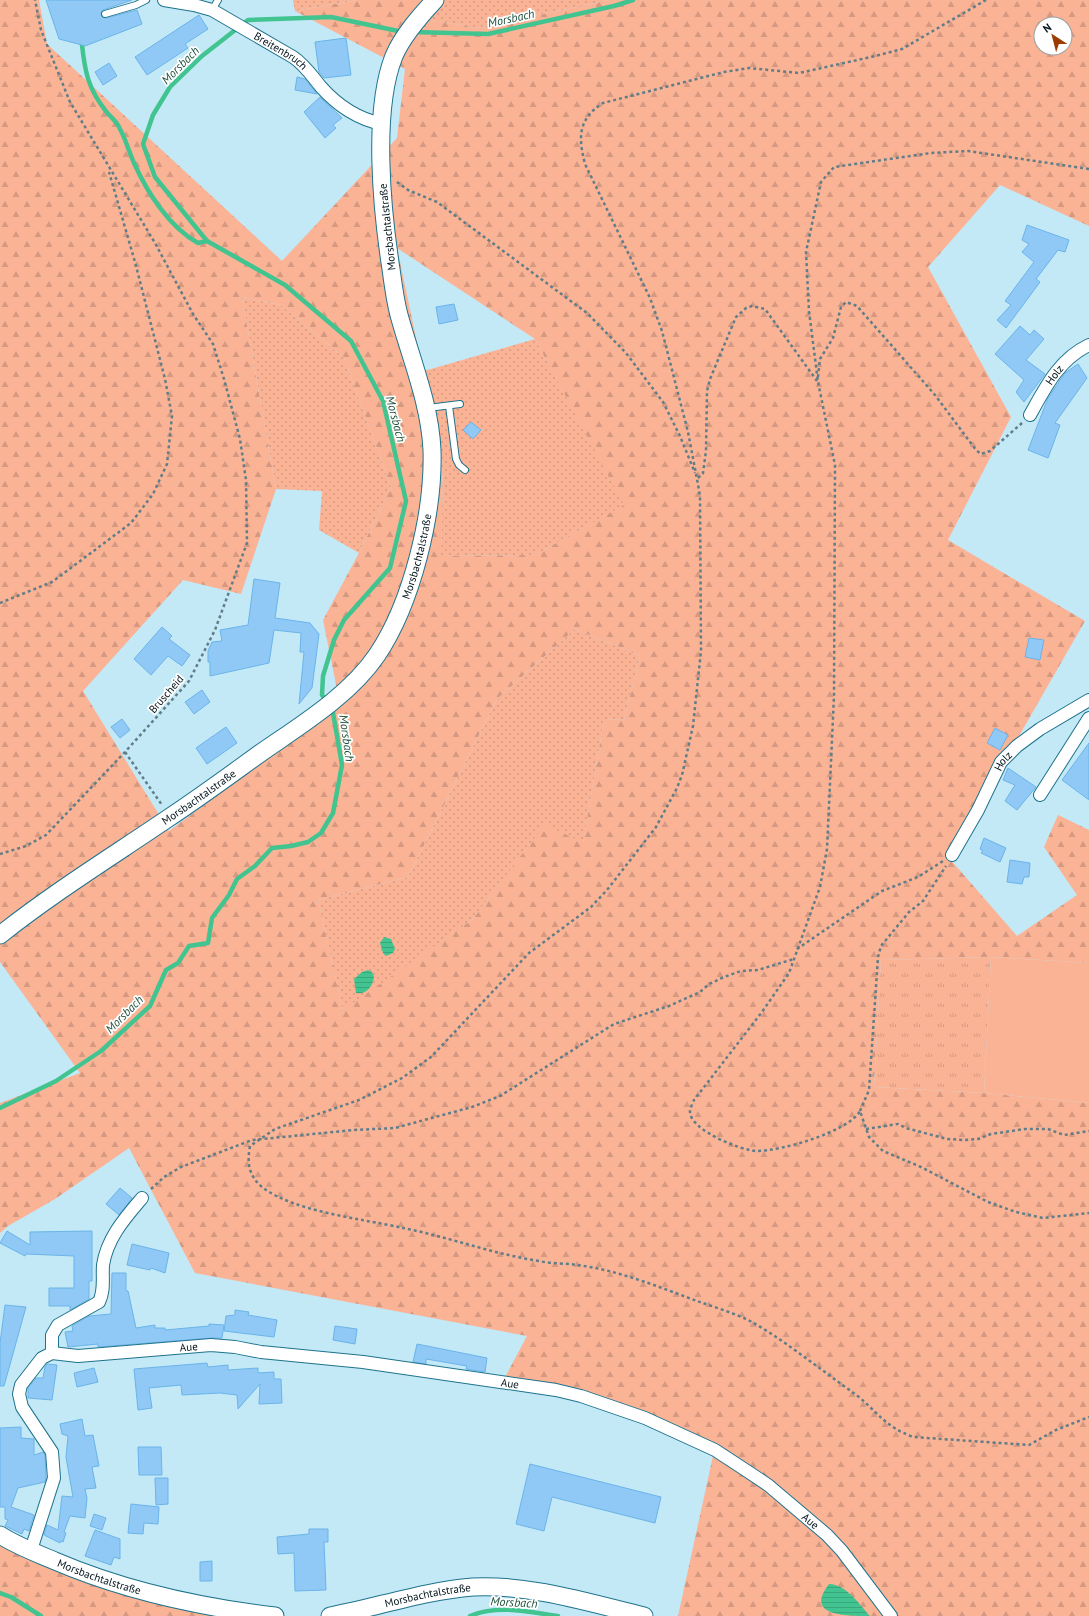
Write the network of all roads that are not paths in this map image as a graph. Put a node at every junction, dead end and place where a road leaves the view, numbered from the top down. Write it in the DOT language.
graph roads {
  1 [pos="146,0"];
  2 [pos="164,0"];
  3 [pos="435,0"];
  4 [pos="215,5"];
  5 [pos="105,14"];
  6 [pos="382,124"];
  7 [pos="1089,345"];
  8 [pos="460,404"];
  9 [pos="449,406"];
  10 [pos="426,408"];
  11 [pos="1030,415"];
  12 [pos="465,470"];
  13 [pos="1089,700"];
  14 [pos="1089,718"];
  15 [pos="1040,795"];
  16 [pos="952,855"];
  17 [pos="0,935"];
  18 [pos="142,1198"];
  19 [pos="52,1353"];
  20 [pos="0,1535"];
  21 [pos="31,1550"];
  22 [pos="275,1616"];
  23 [pos="330,1616"];
  24 [pos="644,1616"];
  25 [pos="891,1616"];
  1 -- 5 [label="lane"];
  2 -- 4 [label="street, Breitenbruch"];
  3 -- 6 [label="main road, Morsbachtalstraße"];
  4 -- 6 [label="street, Breitenbruch"];
  6 -- 10 [label="main road, Morsbachtalstraße"];
  7 -- 11 [label="street, Holz"];
  8 -- 9 [label="lane"];
  9 -- 10 [label="lane"];
  9 -- 12 [label="lane"];
  10 -- 17 [label="main road, Morsbachtalstraße"];
  13 -- 16 [label="street, Holz"];
  14 -- 15 [label="street"];
  18 -- 19 [label="street"];
  19 -- 21 [label="street"];
  19 -- 25 [label="street, Aue"];
  20 -- 21 [label="main road, Morsbachtalstraße"];
  21 -- 22 [label="main road, Morsbachtalstraße"];
  23 -- 24 [label="main road, Morsbachtalstraße"];
}
